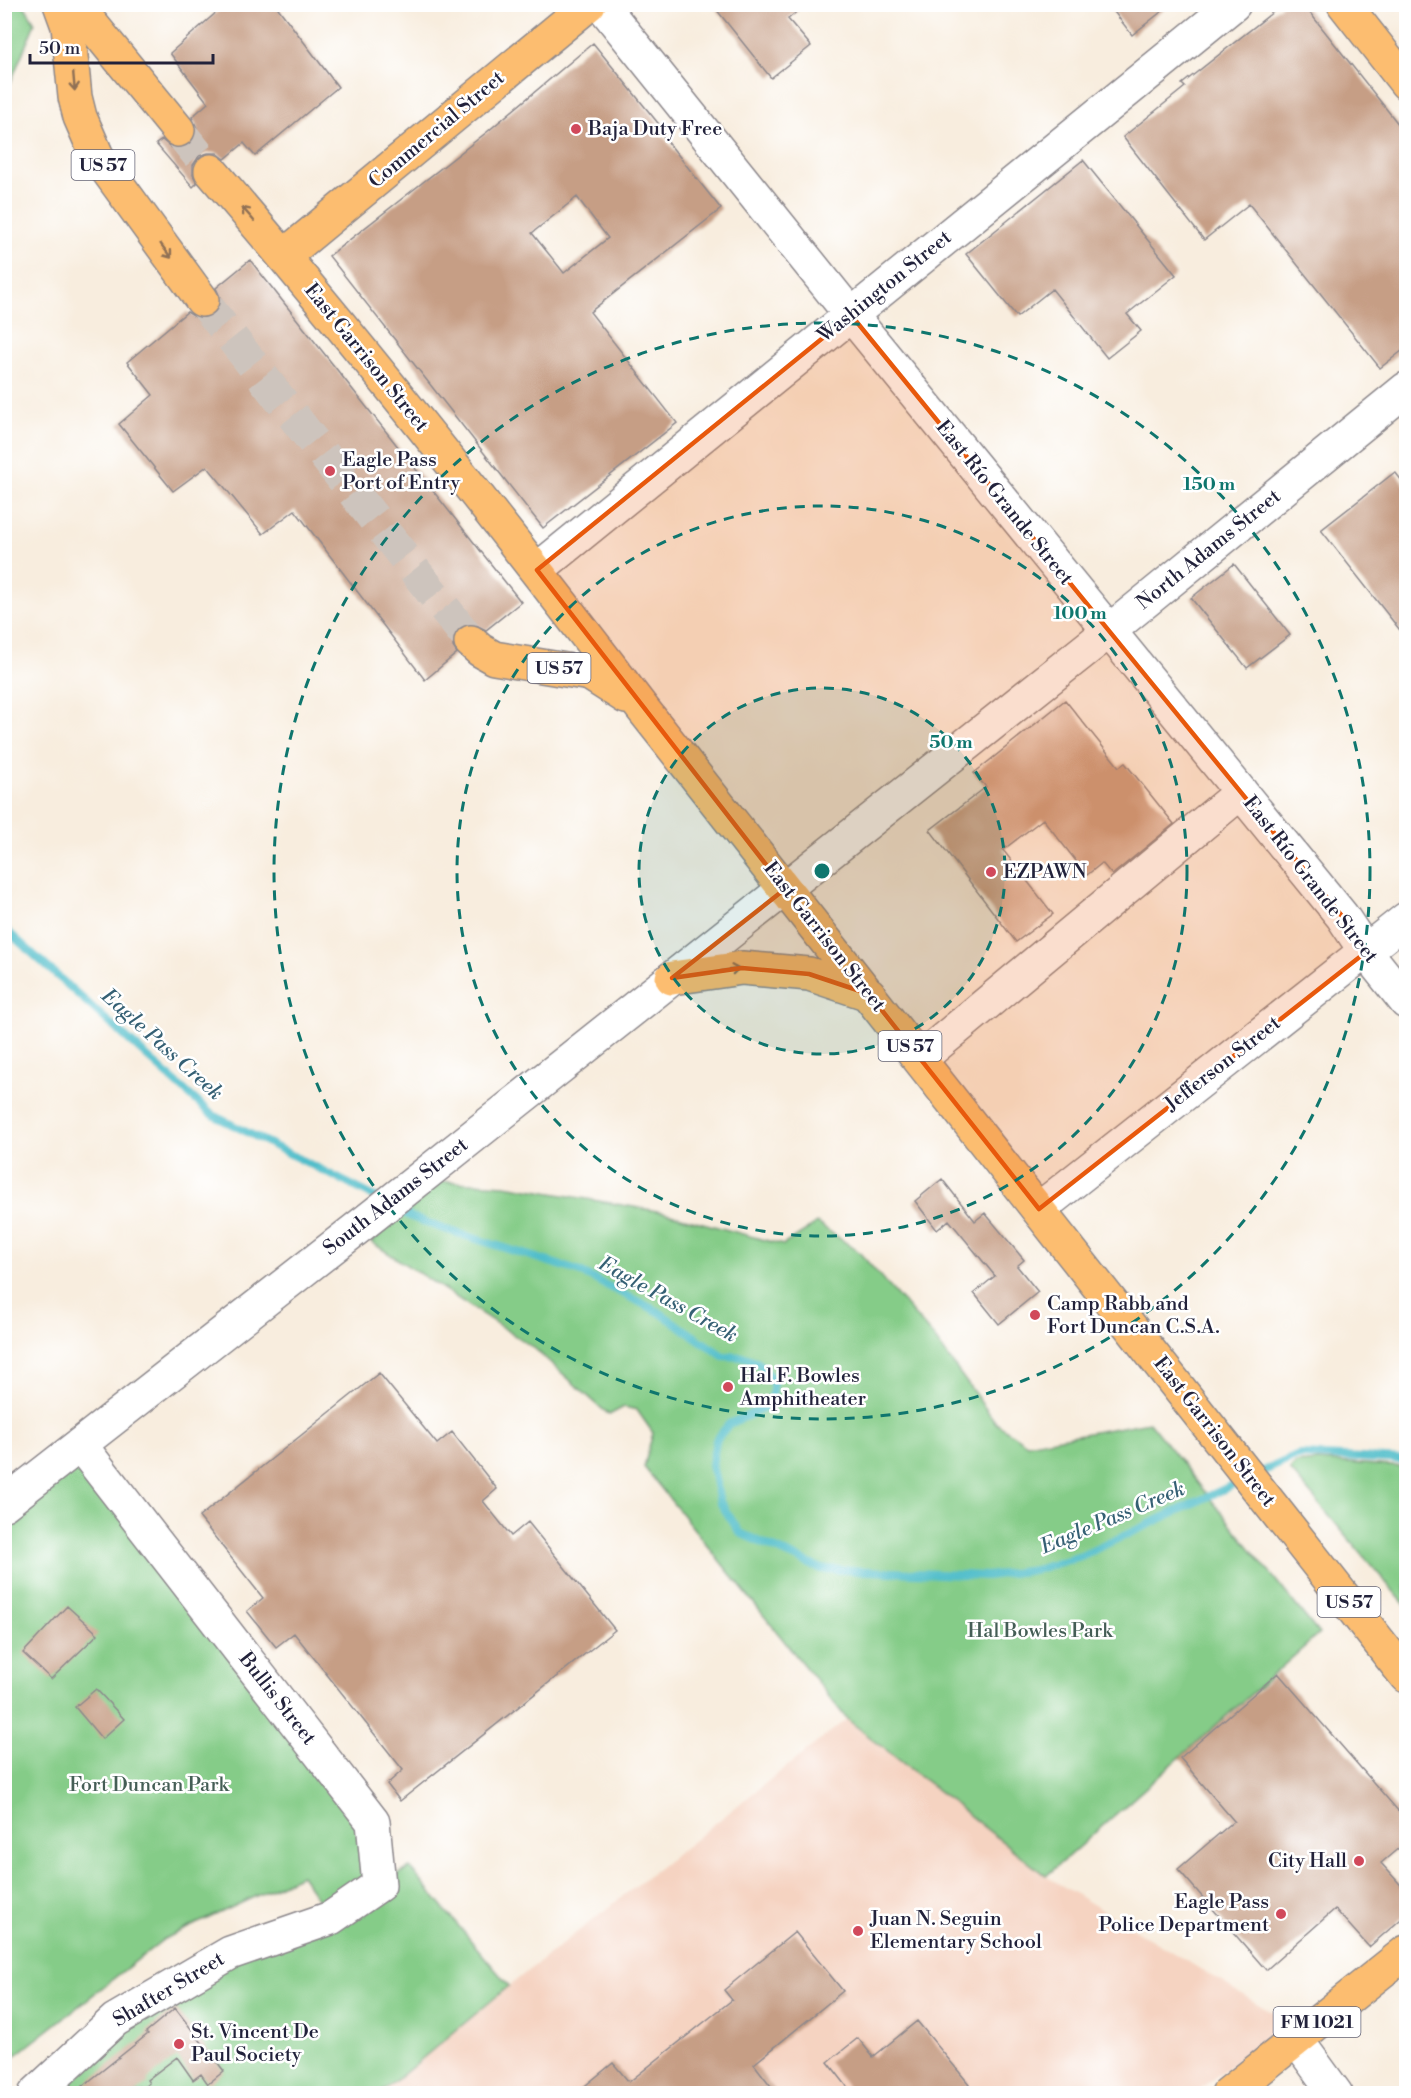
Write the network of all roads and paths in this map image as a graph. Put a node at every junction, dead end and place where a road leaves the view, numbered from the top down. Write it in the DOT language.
graph roads {
  1 [pos="60,4"];
  2 [pos="75,4"];
  3 [pos="589,4"];
  4 [pos="601,4"];
  5 [pos="1234,4"];
  6 [pos="1344,4"];
  7 [pos="1407,83"];
  8 [pos="178,130"];
  9 [pos="211,171"];
  10 [pos="284,256"];
  11 [pos="202,300"];
  12 [pos="851,315"];
  13 [pos="1407,389"];
  14 [pos="537,570"];
  15 [pos="1110,631"];
  16 [pos="471,642"];
  17 [pos="642,708"];
  18 [pos="1241,792"];
  19 [pos="785,889"];
  20 [pos="1407,919"];
  21 [pos="1366,952"];
  22 [pos="672,978"];
  23 [pos="869,994"];
  24 [pos="1407,1002"];
  25 [pos="920,1059"];
  26 [pos="1039,1209"];
  27 [pos="81,1446"];
  28 [pos="4,1504"];
  29 [pos="1407,1676"];
  30 [pos="290,1931"];
  31 [pos="1407,1952"];
  32 [pos="1296,2039"];
  33 [pos="35,2094"];
  34 [pos="1228,2094"];
  35 [pos="1336,2094"];
  1 -- 11 [label="main road, US 57, one-way"];
  2 -- 8 [label="main road"];
  3 -- 10 [label="main road, Commercial Street"];
  4 -- 12 [label="street, East Río Grande Street"];
  5 -- 12 [label="street, Washington Street"];
  6 -- 7 [label="main road"];
  10 -- 9 [label="main road, US 57, one-way"];
  10 -- 14 [label="main road, East Garrison Street / US 57"];
  12 -- 14 [label="street, Washington Street"];
  12 -- 15 [label="street, East Río Grande Street"];
  13 -- 15 [label="street, North Adams Street"];
  14 -- 17 [label="main road, East Garrison Street / US 57"];
  15 -- 18 [label="street, East Río Grande Street"];
  15 -- 19 [label="street, North Adams Street"];
  16 -- 17 [label="main road, US 57"];
  17 -- 19 [label="main road, East Garrison Street / US 57"];
  18 -- 21 [label="street, East Río Grande Street"];
  18 -- 25 [label="street"];
  19 -- 22 [label="street, South Adams Street"];
  19 -- 23 [label="main road, East Garrison Street / US 57"];
  20 -- 21 [label="street, Jefferson Street"];
  21 -- 24 [label="street, East Río Grande Street"];
  21 -- 26 [label="street, Jefferson Street"];
  22 -- 23 [label="main road, one-way"];
  22 -- 27 [label="street, South Adams Street"];
  23 -- 25 [label="main road, East Garrison Street / US 57"];
  25 -- 26 [label="main road, East Garrison Street / US 57"];
  26 -- 29 [label="main road, East Garrison Street / US 57"];
  27 -- 28 [label="street, South Adams Street"];
  27 -- 30 [label="street, Bullis Street"];
  30 -- 33 [label="street, Shafter Street"];
  31 -- 32 [label="main road, FM 1021"];
  32 -- 34 [label="main road, FM 1021"];
  32 -- 35 [label="street"];
}
